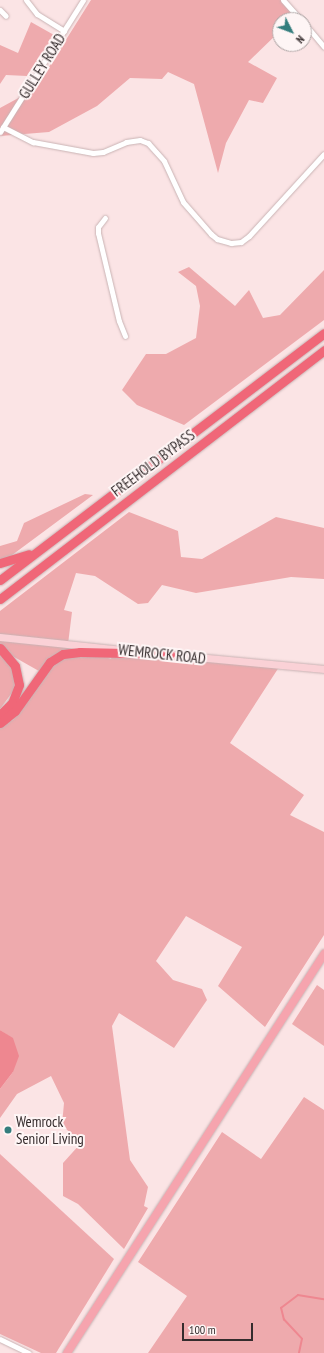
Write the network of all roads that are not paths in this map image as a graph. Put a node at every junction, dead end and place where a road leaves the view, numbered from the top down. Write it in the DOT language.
graph roads {
  1 [pos="26,0"];
  2 [pos="83,0"];
  3 [pos="283,0"];
  4 [pos="0,10"];
  5 [pos="294,12"];
  6 [pos="6,16"];
  7 [pos="64,31"];
  8 [pos="312,33"];
  9 [pos="324,47"];
  10 [pos="4,127"];
  11 [pos="0,132"];
  12 [pos="324,154"];
  13 [pos="105,218"];
  14 [pos="324,333"];
  15 [pos="125,336"];
  16 [pos="324,350"];
  17 [pos="33,554"];
  18 [pos="0,563"];
  19 [pos="32,574"];
  20 [pos="0,580"];
  21 [pos="0,599"];
  22 [pos="0,603"];
  23 [pos="0,637"];
  24 [pos="0,648"];
  25 [pos="170,654"];
  26 [pos="324,670"];
  27 [pos="0,715"];
  28 [pos="0,723"];
  29 [pos="324,954"];
  30 [pos="0,1339"];
  31 [pos="29,1353"];
  32 [pos="67,1353"];
  1 -- 7 [label="street"];
  2 -- 7 [label="street, GULLEY ROAD"];
  3 -- 5 [label="street"];
  4 -- 6 [label="street"];
  7 -- 10 [label="street, GULLEY ROAD"];
  8 -- 9 [label="street"];
  10 -- 11 [label="street, GULLEY ROAD"];
  10 -- 12 [label="street"];
  13 -- 15 [label="street"];
  14 -- 17 [label="highway, FREEHOLD BYPASS"];
  16 -- 19 [label="highway, FREEHOLD BYPASS"];
  17 -- 18 [label="highway"];
  17 -- 20 [label="highway, FREEHOLD BYPASS"];
  19 -- 21 [label="highway, FREEHOLD BYPASS"];
  19 -- 22 [label="highway"];
  23 -- 25 [label="street, WEMROCK ROAD"];
  24 -- 27 [label="highway"];
  25 -- 26 [label="street, WEMROCK ROAD"];
  25 -- 28 [label="highway"];
  29 -- 32 [label="main road"];
  30 -- 31 [label="street"];
}
